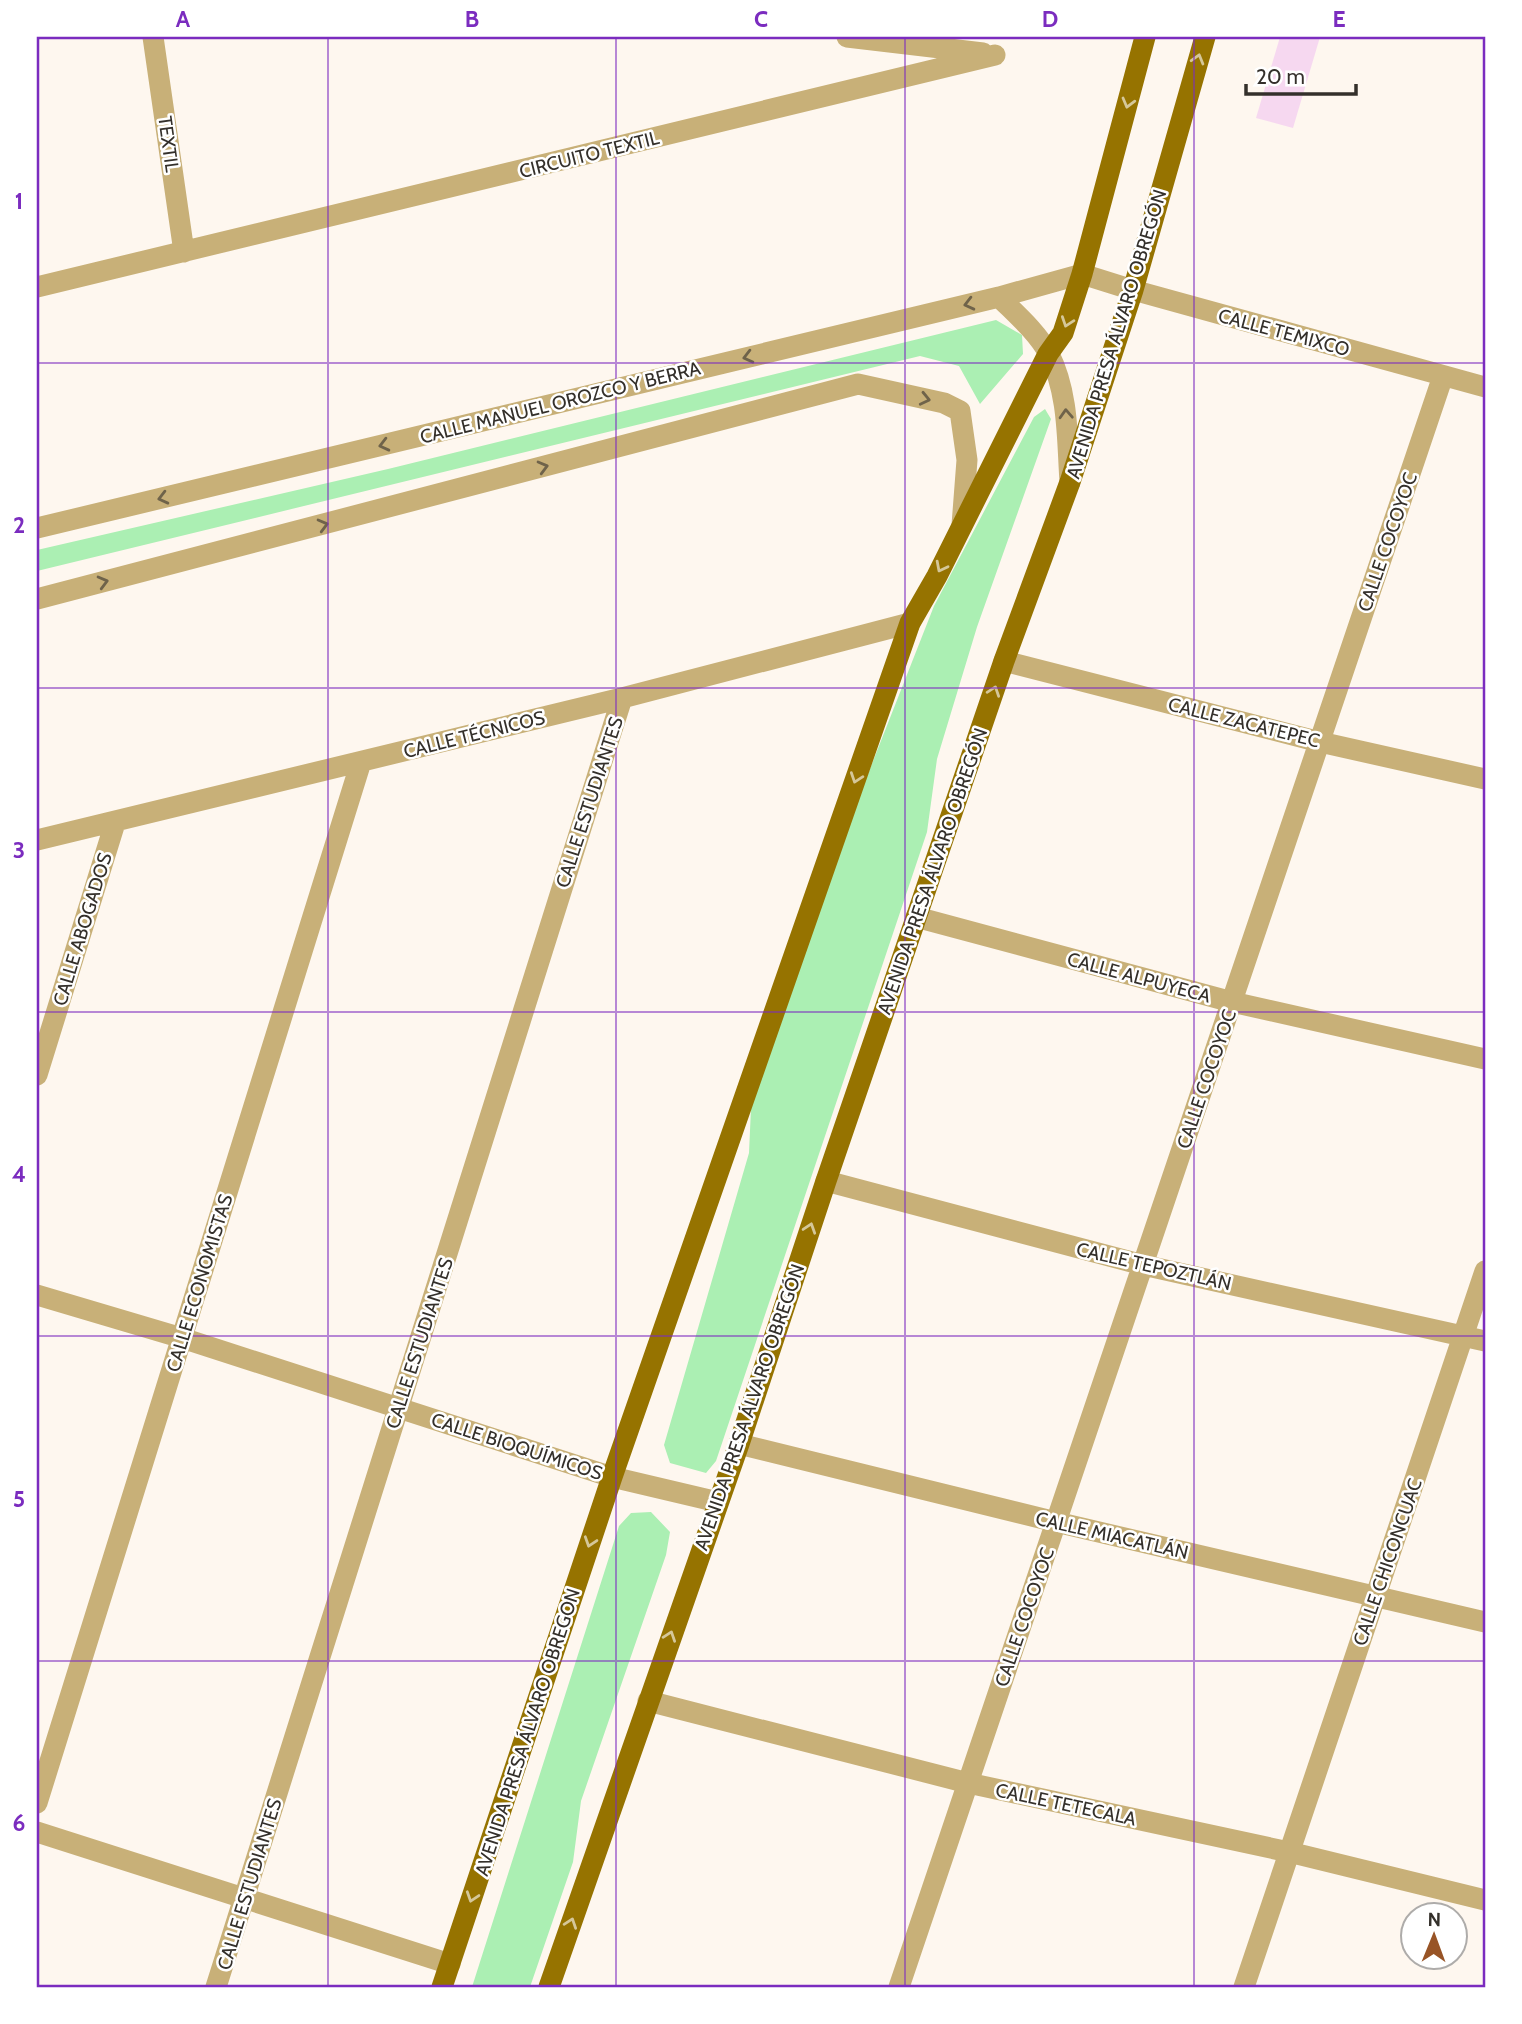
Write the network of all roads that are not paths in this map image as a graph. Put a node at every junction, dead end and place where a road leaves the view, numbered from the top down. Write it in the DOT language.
graph roads {
  1 [pos="153,37"];
  2 [pos="846,37"];
  3 [pos="1145,37"];
  4 [pos="1205,37"];
  5 [pos="184,252"];
  6 [pos="1083,274"];
  7 [pos="37,288"];
  8 [pos="1133,290"];
  9 [pos="999,297"];
  10 [pos="1048,354"];
  11 [pos="1443,376"];
  12 [pos="1485,387"];
  13 [pos="1070,482"];
  14 [pos="962,525"];
  15 [pos="37,528"];
  16 [pos="37,599"];
  17 [pos="910,623"];
  18 [pos="1004,662"];
  19 [pos="622,698"];
  20 [pos="1320,741"];
  21 [pos="360,762"];
  22 [pos="1485,779"];
  23 [pos="115,823"];
  24 [pos="37,840"];
  25 [pos="916,917"];
  26 [pos="1232,1002"];
  27 [pos="1485,1059"];
  28 [pos="37,1075"];
  29 [pos="826,1181"];
  30 [pos="1143,1265"];
  31 [pos="1485,1271"];
  32 [pos="37,1295"];
  33 [pos="1464,1336"];
  34 [pos="182,1338"];
  35 [pos="1485,1340"];
  36 [pos="398,1407"];
  37 [pos="739,1444"];
  38 [pos="612,1477"];
  39 [pos="718,1502"];
  40 [pos="1056,1522"];
  41 [pos="1376,1597"];
  42 [pos="1485,1622"];
  43 [pos="648,1700"];
  44 [pos="968,1783"];
  45 [pos="37,1803"];
  46 [pos="37,1832"];
  47 [pos="1289,1852"];
  48 [pos="244,1898"];
  49 [pos="1485,1900"];
  50 [pos="450,1964"];
  51 [pos="216,1987"];
  52 [pos="442,1987"];
  53 [pos="549,1987"];
  54 [pos="899,1987"];
  55 [pos="1244,1987"];
  1 -- 5 [label="street, TEXTIL"];
  2 -- 5 [label="street, CIRCUITO TEXTIL"];
  3 -- 6 [label="main road, one-way"];
  8 -- 4 [label="main road, AVENIDA PRESA ÁLVARO OBREGÓN, one-way"];
  5 -- 7 [label="street, CIRCUITO TEXTIL"];
  6 -- 8 [label="street, CALLE TEMIXCO"];
  6 -- 9 [label="street, CALLE MANUEL OROZCO Y BERRA"];
  6 -- 10 [label="main road, one-way"];
  8 -- 11 [label="street, CALLE TEMIXCO"];
  8 -- 13 [label="main road, AVENIDA PRESA ÁLVARO OBREGÓN"];
  9 -- 10 [label="street"];
  9 -- 15 [label="street, CALLE MANUEL OROZCO Y BERRA, one-way"];
  13 -- 10 [label="street, one-way"];
  10 -- 14 [label="main road"];
  11 -- 12 [label="street, CALLE TEMIXCO"];
  11 -- 20 [label="street, CALLE COCOYOC"];
  13 -- 18 [label="main road, AVENIDA PRESA ÁLVARO OBREGÓN"];
  16 -- 14 [label="street, one-way"];
  14 -- 17 [label="main road, one-way"];
  17 -- 19 [label="street, CALLE TÉCNICOS"];
  17 -- 38 [label="main road, one-way"];
  18 -- 20 [label="street, CALLE ZACATEPEC"];
  25 -- 18 [label="main road, AVENIDA PRESA ÁLVARO OBREGÓN, one-way"];
  19 -- 21 [label="street, CALLE TÉCNICOS"];
  19 -- 36 [label="street, CALLE ESTUDIANTES"];
  20 -- 22 [label="street, CALLE ZACATEPEC"];
  20 -- 26 [label="street, CALLE COCOYOC"];
  21 -- 23 [label="street, CALLE TÉCNICOS"];
  21 -- 34 [label="street, CALLE ECONOMISTAS"];
  23 -- 24 [label="street, CALLE TÉCNICOS"];
  23 -- 28 [label="street, CALLE ABOGADOS"];
  25 -- 26 [label="street, CALLE ALPUYECA"];
  25 -- 29 [label="main road, AVENIDA PRESA ÁLVARO OBREGÓN"];
  26 -- 27 [label="street, CALLE ALPUYECA"];
  26 -- 30 [label="street, CALLE COCOYOC"];
  29 -- 30 [label="street, CALLE TEPOZTLÁN"];
  37 -- 29 [label="main road, AVENIDA PRESA ÁLVARO OBREGÓN, one-way"];
  30 -- 33 [label="street, CALLE TEPOZTLÁN"];
  30 -- 40 [label="street, CALLE COCOYOC"];
  31 -- 33 [label="street, CALLE CHICONCUAC"];
  32 -- 34 [label="street, CALLE BIOQUÍMICOS"];
  33 -- 35 [label="street, CALLE TEPOZTLÁN"];
  33 -- 41 [label="street, CALLE CHICONCUAC"];
  34 -- 36 [label="street, CALLE BIOQUÍMICOS"];
  34 -- 45 [label="street, CALLE ECONOMISTAS"];
  36 -- 38 [label="street, CALLE BIOQUÍMICOS"];
  36 -- 48 [label="street, CALLE ESTUDIANTES"];
  37 -- 39 [label="main road, AVENIDA PRESA ÁLVARO OBREGÓN"];
  37 -- 40 [label="street, CALLE MIACATLÁN"];
  38 -- 39 [label="street, CALLE BIOQUÍMICOS"];
  38 -- 50 [label="main road, AVENIDA PRESA ÁLVARO OBREGON, one-way"];
  43 -- 39 [label="main road, AVENIDA PRESA ÁLVARO OBREGÓN, one-way"];
  40 -- 41 [label="street, CALLE MIACATLÁN"];
  40 -- 44 [label="street, CALLE COCOYOC"];
  41 -- 42 [label="street, CALLE MIACATLÁN"];
  41 -- 47 [label="street, CALLE CHICONCUAC"];
  43 -- 44 [label="street, CALLE TETECALA"];
  53 -- 43 [label="main road, AVENIDA PRESA ÁLVARO OBREGÓN, one-way"];
  44 -- 47 [label="street, CALLE TETECALA"];
  44 -- 54 [label="street, CALLE COCOYOC"];
  46 -- 48 [label="street"];
  47 -- 49 [label="street, CALLE TETECALA"];
  47 -- 55 [label="street, CALLE CHICONCUAC"];
  48 -- 50 [label="street"];
  48 -- 51 [label="street, CALLE ESTUDIANTES"];
  50 -- 52 [label="main road, AVENIDA PRESA ÁLVARO OBREGON"];
}
